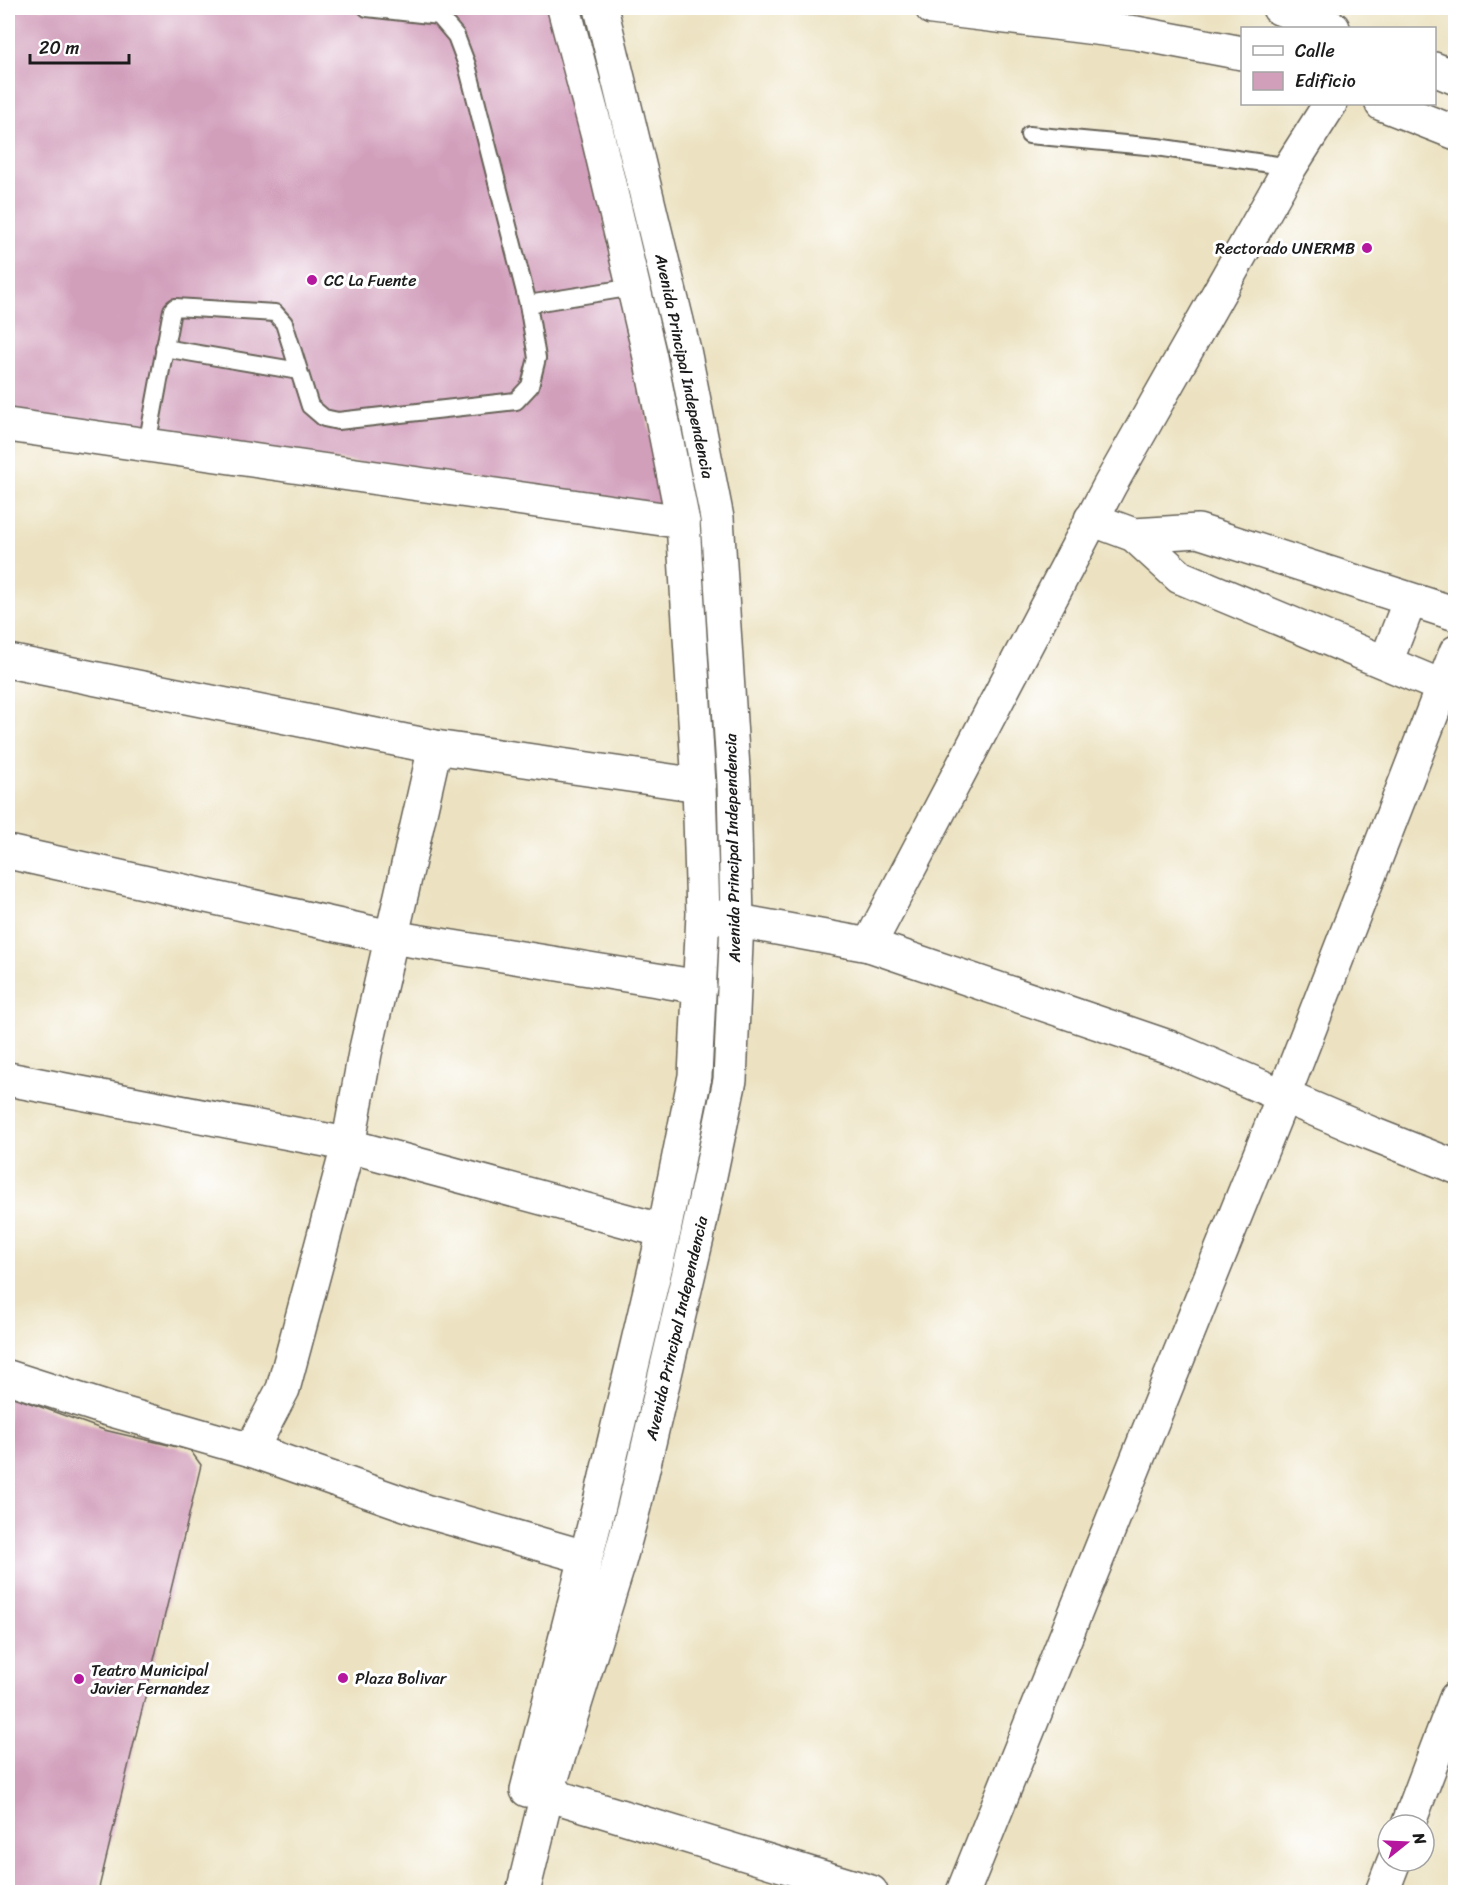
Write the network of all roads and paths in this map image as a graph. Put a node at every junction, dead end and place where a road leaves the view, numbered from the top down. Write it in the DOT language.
graph roads {
  1 [pos="367,8"];
  2 [pos="564,8"];
  3 [pos="601,8"];
  4 [pos="932,8"];
  5 [pos="1280,8"];
  6 [pos="1330,27"];
  7 [pos="1241,53"];
  8 [pos="1436,70"];
  9 [pos="1455,78"];
  10 [pos="1329,105"];
  11 [pos="1385,105"];
  12 [pos="1455,133"];
  13 [pos="1029,135"];
  14 [pos="1290,167"];
  15 [pos="634,287"];
  16 [pos="528,304"];
  17 [pos="164,348"];
  18 [pos="299,371"];
  19 [pos="8,425"];
  20 [pos="147,445"];
  21 [pos="1091,519"];
  22 [pos="683,522"];
  23 [pos="1134,536"];
  24 [pos="1410,600"];
  25 [pos="1455,614"];
  26 [pos="1455,652"];
  27 [pos="8,661"];
  28 [pos="1386,662"];
  29 [pos="1441,686"];
  30 [pos="435,747"];
  31 [pos="699,785"];
  32 [pos="8,852"];
  33 [pos="703,914"];
  34 [pos="737,921"];
  35 [pos="391,937"];
  36 [pos="869,945"];
  37 [pos="700,987"];
  38 [pos="8,1079"];
  39 [pos="1283,1097"];
  40 [pos="348,1146"];
  41 [pos="1455,1167"];
  42 [pos="664,1231"];
  43 [pos="8,1377"];
  44 [pos="251,1450"];
  45 [pos="585,1557"];
  46 [pos="1455,1698"];
  47 [pos="547,1794"];
  48 [pos="1412,1813"];
  49 [pos="1390,1873"];
  50 [pos="502,1893"];
  51 [pos="523,1893"];
  52 [pos="871,1893"];
  53 [pos="963,1893"];
  54 [pos="1382,1893"];
  1 -- 16 [label="lane"];
  2 -- 15 [label="street, Avenida Principal Independencia"];
  3 -- 34 [label="street, Avenida Principal Independencia"];
  4 -- 7 [label="street"];
  5 -- 6 [label="street"];
  8 -- 9 [label="street"];
  10 -- 14 [label="street"];
  11 -- 12 [label="street"];
  13 -- 14 [label="lane"];
  14 -- 21 [label="street"];
  15 -- 16 [label="lane"];
  15 -- 22 [label="street, Avenida Principal Independencia"];
  16 -- 18 [label="lane"];
  17 -- 18 [label="lane"];
  17 -- 18 [label="lane"];
  17 -- 20 [label="lane"];
  19 -- 20 [label="street"];
  20 -- 22 [label="street"];
  21 -- 23 [label="street"];
  21 -- 36 [label="street"];
  22 -- 31 [label="street, Avenida Principal Independencia"];
  23 -- 24 [label="street"];
  23 -- 28 [label="street"];
  24 -- 25 [label="street"];
  24 -- 28 [label="street"];
  26 -- 29 [label="street"];
  27 -- 30 [label="street"];
  28 -- 29 [label="street"];
  29 -- 39 [label="street"];
  30 -- 31 [label="street"];
  30 -- 35 [label="street"];
  31 -- 33 [label="street, Avenida Principal Independencia"];
  32 -- 35 [label="street"];
  33 -- 34 [label="street"];
  33 -- 37 [label="street, Avenida Principal Independencia"];
  34 -- 36 [label="street"];
  34 -- 47 [label="street, Avenida Principal Independencia"];
  35 -- 37 [label="street"];
  35 -- 40 [label="street"];
  36 -- 39 [label="street"];
  37 -- 42 [label="street, Avenida Principal Independencia"];
  38 -- 40 [label="street"];
  39 -- 41 [label="street"];
  39 -- 53 [label="street"];
  40 -- 42 [label="street"];
  40 -- 44 [label="street"];
  42 -- 45 [label="street, Avenida Principal Independencia"];
  43 -- 44 [label="street"];
  44 -- 45 [label="street"];
  45 -- 50 [label="street, Avenida Principal Independencia"];
  46 -- 48 [label="street"];
  47 -- 51 [label="street, Avenida Principal Independencia"];
  47 -- 52 [label="street"];
  49 -- 54 [label="street"];
}
